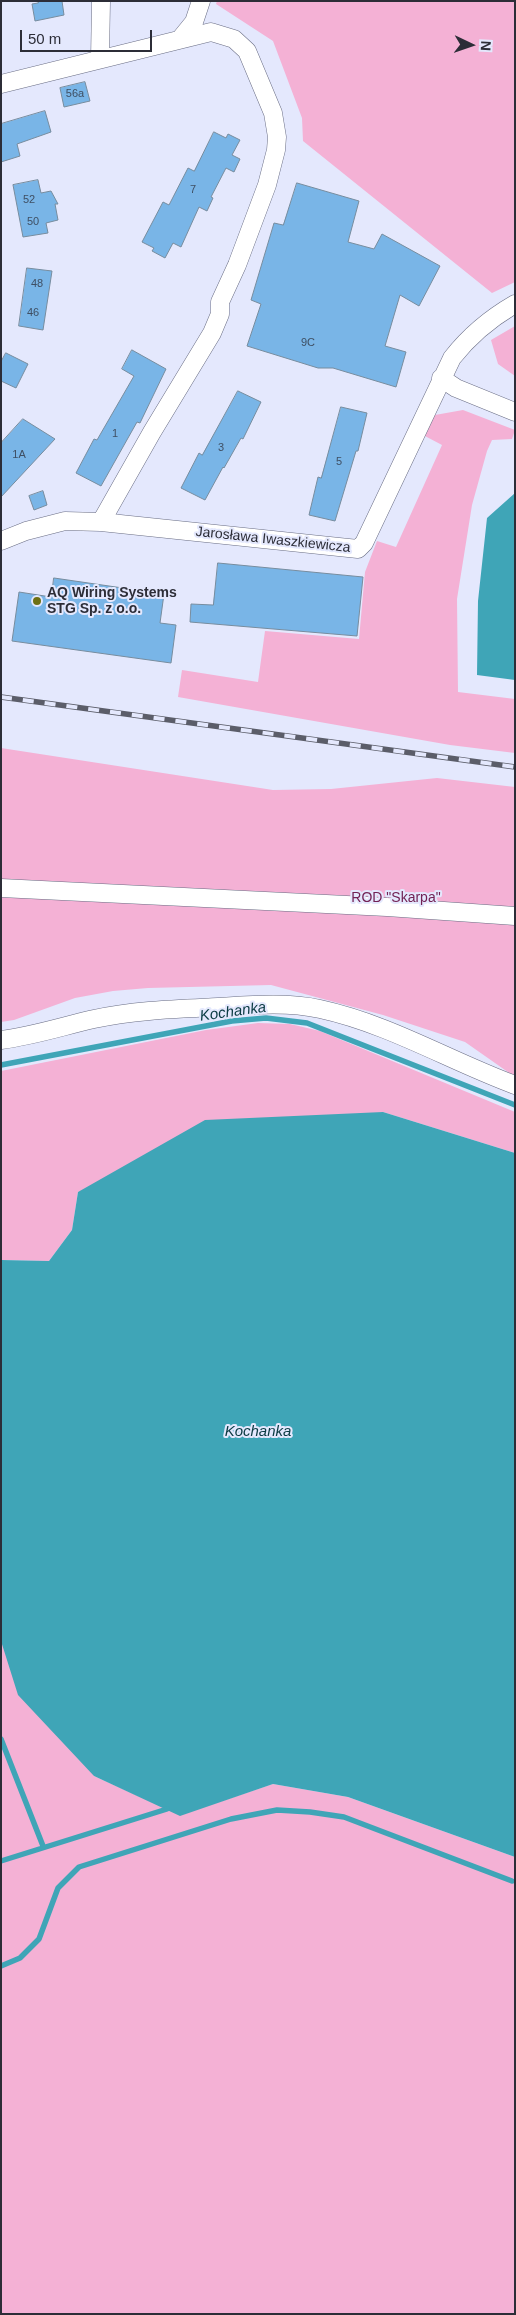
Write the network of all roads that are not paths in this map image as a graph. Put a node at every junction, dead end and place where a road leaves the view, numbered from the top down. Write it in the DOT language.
graph roads {
  1 [pos="101,1"];
  2 [pos="201,1"];
  3 [pos="181,38"];
  4 [pos="100,59"];
  5 [pos="1,84"];
  6 [pos="515,304"];
  7 [pos="442,378"];
  8 [pos="515,412"];
  9 [pos="101,522"];
  10 [pos="1,541"];
  11 [pos="1,888"];
  12 [pos="515,916"];
  13 [pos="1,1040"];
  14 [pos="515,1085"];
  1 -- 4 [label="street"];
  2 -- 3 [label="street"];
  3 -- 4 [label="street"];
  3 -- 9 [label="street"];
  4 -- 5 [label="street"];
  6 -- 7 [label="street, Jarosława Iwaszkiewicza"];
  7 -- 8 [label="street"];
  7 -- 9 [label="street, Jarosława Iwaszkiewicza"];
  9 -- 10 [label="street, Jarosława Iwaszkiewicza"];
  11 -- 12 [label="street"];
  13 -- 14 [label="street"];
}
